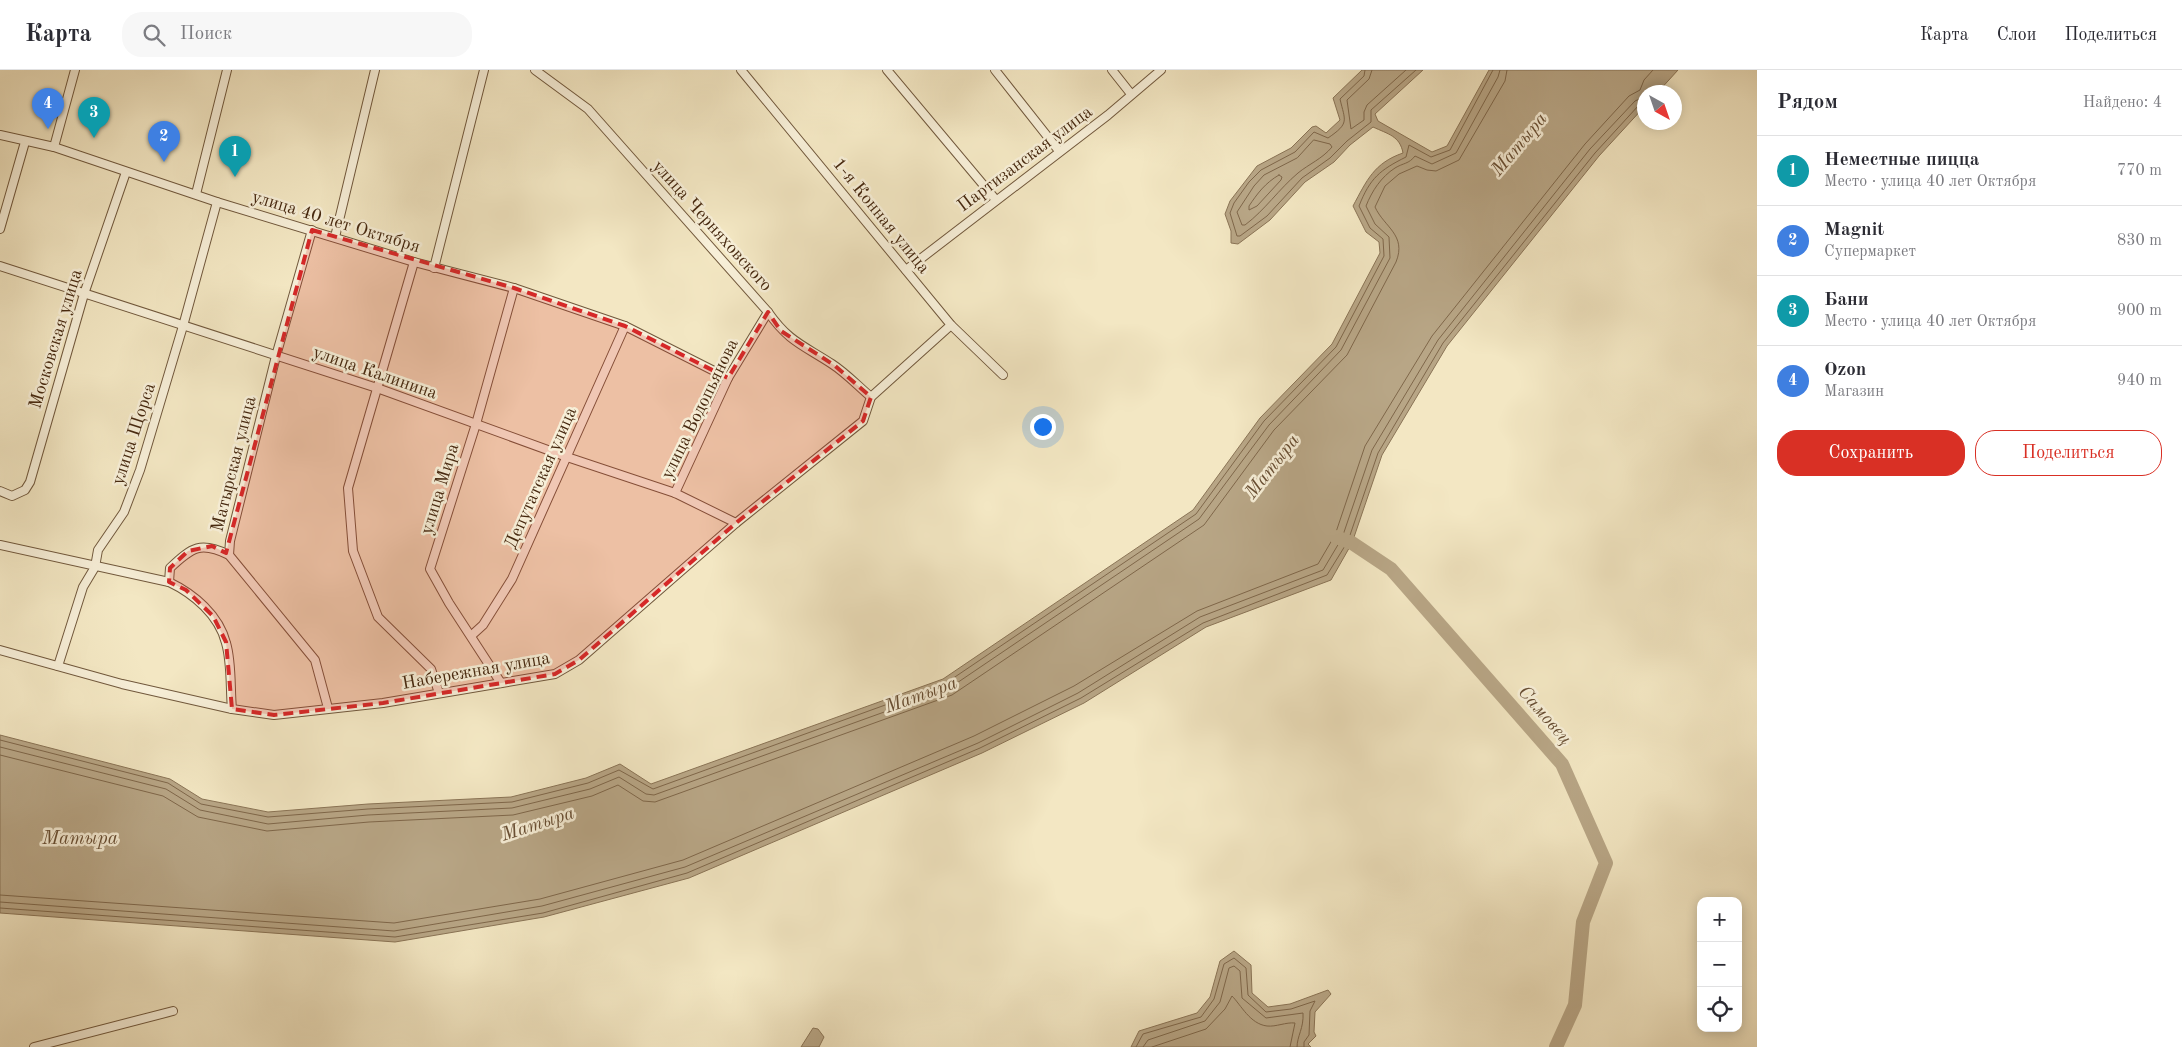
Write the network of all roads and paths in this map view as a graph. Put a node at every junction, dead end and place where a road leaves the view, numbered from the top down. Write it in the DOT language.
graph roads {
  1 [pos="75,70"];
  2 [pos="227,70"];
  3 [pos="375,70"];
  4 [pos="484,70"];
  5 [pos="535,70"];
  6 [pos="742,70"];
  7 [pos="888,70"];
  8 [pos="995,70"];
  9 [pos="1112,70"];
  10 [pos="1161,70"];
  11 [pos="1131,94"];
  12 [pos="0,135"];
  13 [pos="25,142"];
  14 [pos="54,147"];
  15 [pos="1059,152"];
  16 [pos="126,172"];
  17 [pos="196,194"];
  18 [pos="996,200"];
  19 [pos="217,202"];
  20 [pos="0,229"];
  21 [pos="312,230"];
  22 [pos="335,237"];
  23 [pos="414,262"];
  24 [pos="0,266"];
  25 [pos="434,268"];
  26 [pos="906,270"];
  27 [pos="514,288"];
  28 [pos="84,294"];
  29 [pos="768,312"];
  30 [pos="951,325"];
  31 [pos="183,326"];
  32 [pos="625,326"];
  33 [pos="276,356"];
  34 [pos="1003,376"];
  35 [pos="728,378"];
  36 [pos="377,388"];
  37 [pos="871,396"];
  38 [pos="476,424"];
  39 [pos="567,458"];
  40 [pos="0,491"];
  41 [pos="675,493"];
  42 [pos="736,523"];
  43 [pos="0,545"];
  44 [pos="229,555"];
  45 [pos="95,566"];
  46 [pos="169,582"];
  47 [pos="472,635"];
  48 [pos="0,650"];
  49 [pos="58,666"];
  50 [pos="501,683"];
  51 [pos="439,693"];
  52 [pos="328,708"];
  53 [pos="232,709"];
  54 [pos="173,1011"];
  55 [pos="34,1047"];
  1 -- 14 [label="street"];
  2 -- 17 [label="street"];
  3 -- 22 [label="street"];
  4 -- 25 [label="street, улица 40 лет Октября"];
  5 -- 29 [label="street, улица Черняховского"];
  6 -- 26 [label="street, 1-я Конная улица"];
  7 -- 18 [label="street"];
  8 -- 15 [label="street"];
  9 -- 11 [label="street"];
  10 -- 11 [label="street, Партизанская улица"];
  11 -- 15 [label="street, Партизанская улица"];
  12 -- 13 [label="street, улица 40 лет Октября"];
  13 -- 14 [label="street, улица 40 лет Октября"];
  13 -- 20 [label="street"];
  14 -- 16 [label="street, улица 40 лет Октября"];
  15 -- 18 [label="street, Партизанская улица"];
  16 -- 17 [label="street, улица 40 лет Октября"];
  16 -- 28 [label="street, Московская улица"];
  17 -- 19 [label="street, улица 40 лет Октября"];
  18 -- 26 [label="street, Партизанская улица"];
  19 -- 21 [label="street, улица 40 лет Октября"];
  19 -- 31 [label="street, улица Щорса"];
  21 -- 22 [label="street, улица 40 лет Октября"];
  21 -- 33 [label="street, Матырская улица"];
  22 -- 23 [label="street, улица 40 лет Октября"];
  23 -- 25 [label="street, улица 40 лет Октября"];
  23 -- 36 [label="street"];
  24 -- 28 [label="street, улица Калинина"];
  25 -- 27 [label="street, улица 40 лет Октября"];
  26 -- 30 [label="street, 1-я Конная улица"];
  27 -- 32 [label="street, улица 40 лет Октября"];
  27 -- 38 [label="street, улица Мира"];
  28 -- 31 [label="street, улица Калинина"];
  28 -- 40 [label="street, Московская улица"];
  29 -- 35 [label="street, улица Водопьянова"];
  29 -- 37 [label="street, улица Черняховского"];
  30 -- 34 [label="street, 1-я Конная улица"];
  30 -- 37 [label="street, Набережная улица"];
  31 -- 33 [label="street, улица Калинина"];
  31 -- 45 [label="street, улица Щорса"];
  32 -- 35 [label="street, улица 40 лет Октября"];
  32 -- 39 [label="street, Депутатская улица"];
  33 -- 36 [label="street, улица Калинина"];
  33 -- 44 [label="street, Матырская улица"];
  35 -- 41 [label="street, улица Водопьянова"];
  36 -- 38 [label="street, улица Калинина"];
  36 -- 51 [label="street"];
  37 -- 42 [label="street, Набережная улица"];
  38 -- 39 [label="street, улица Калинина"];
  38 -- 47 [label="street, улица Мира"];
  39 -- 41 [label="street, улица Калинина"];
  39 -- 47 [label="street, Депутатская улица"];
  41 -- 42 [label="street, улица Калинина"];
  42 -- 50 [label="street, Набережная улица"];
  43 -- 45 [label="street"];
  44 -- 46 [label="street"];
  44 -- 52 [label="street, Матырская улица"];
  45 -- 46 [label="street"];
  45 -- 49 [label="street, улица Щорса"];
  46 -- 53 [label="street"];
  47 -- 50 [label="street, улица Мира"];
  48 -- 49 [label="street, Набережная улица"];
  49 -- 53 [label="street, Набережная улица"];
  50 -- 51 [label="street, Набережная улица"];
  51 -- 52 [label="street, Набережная улица"];
  52 -- 53 [label="street, Набережная улица"];
  54 -- 55 [label="street"];
}
